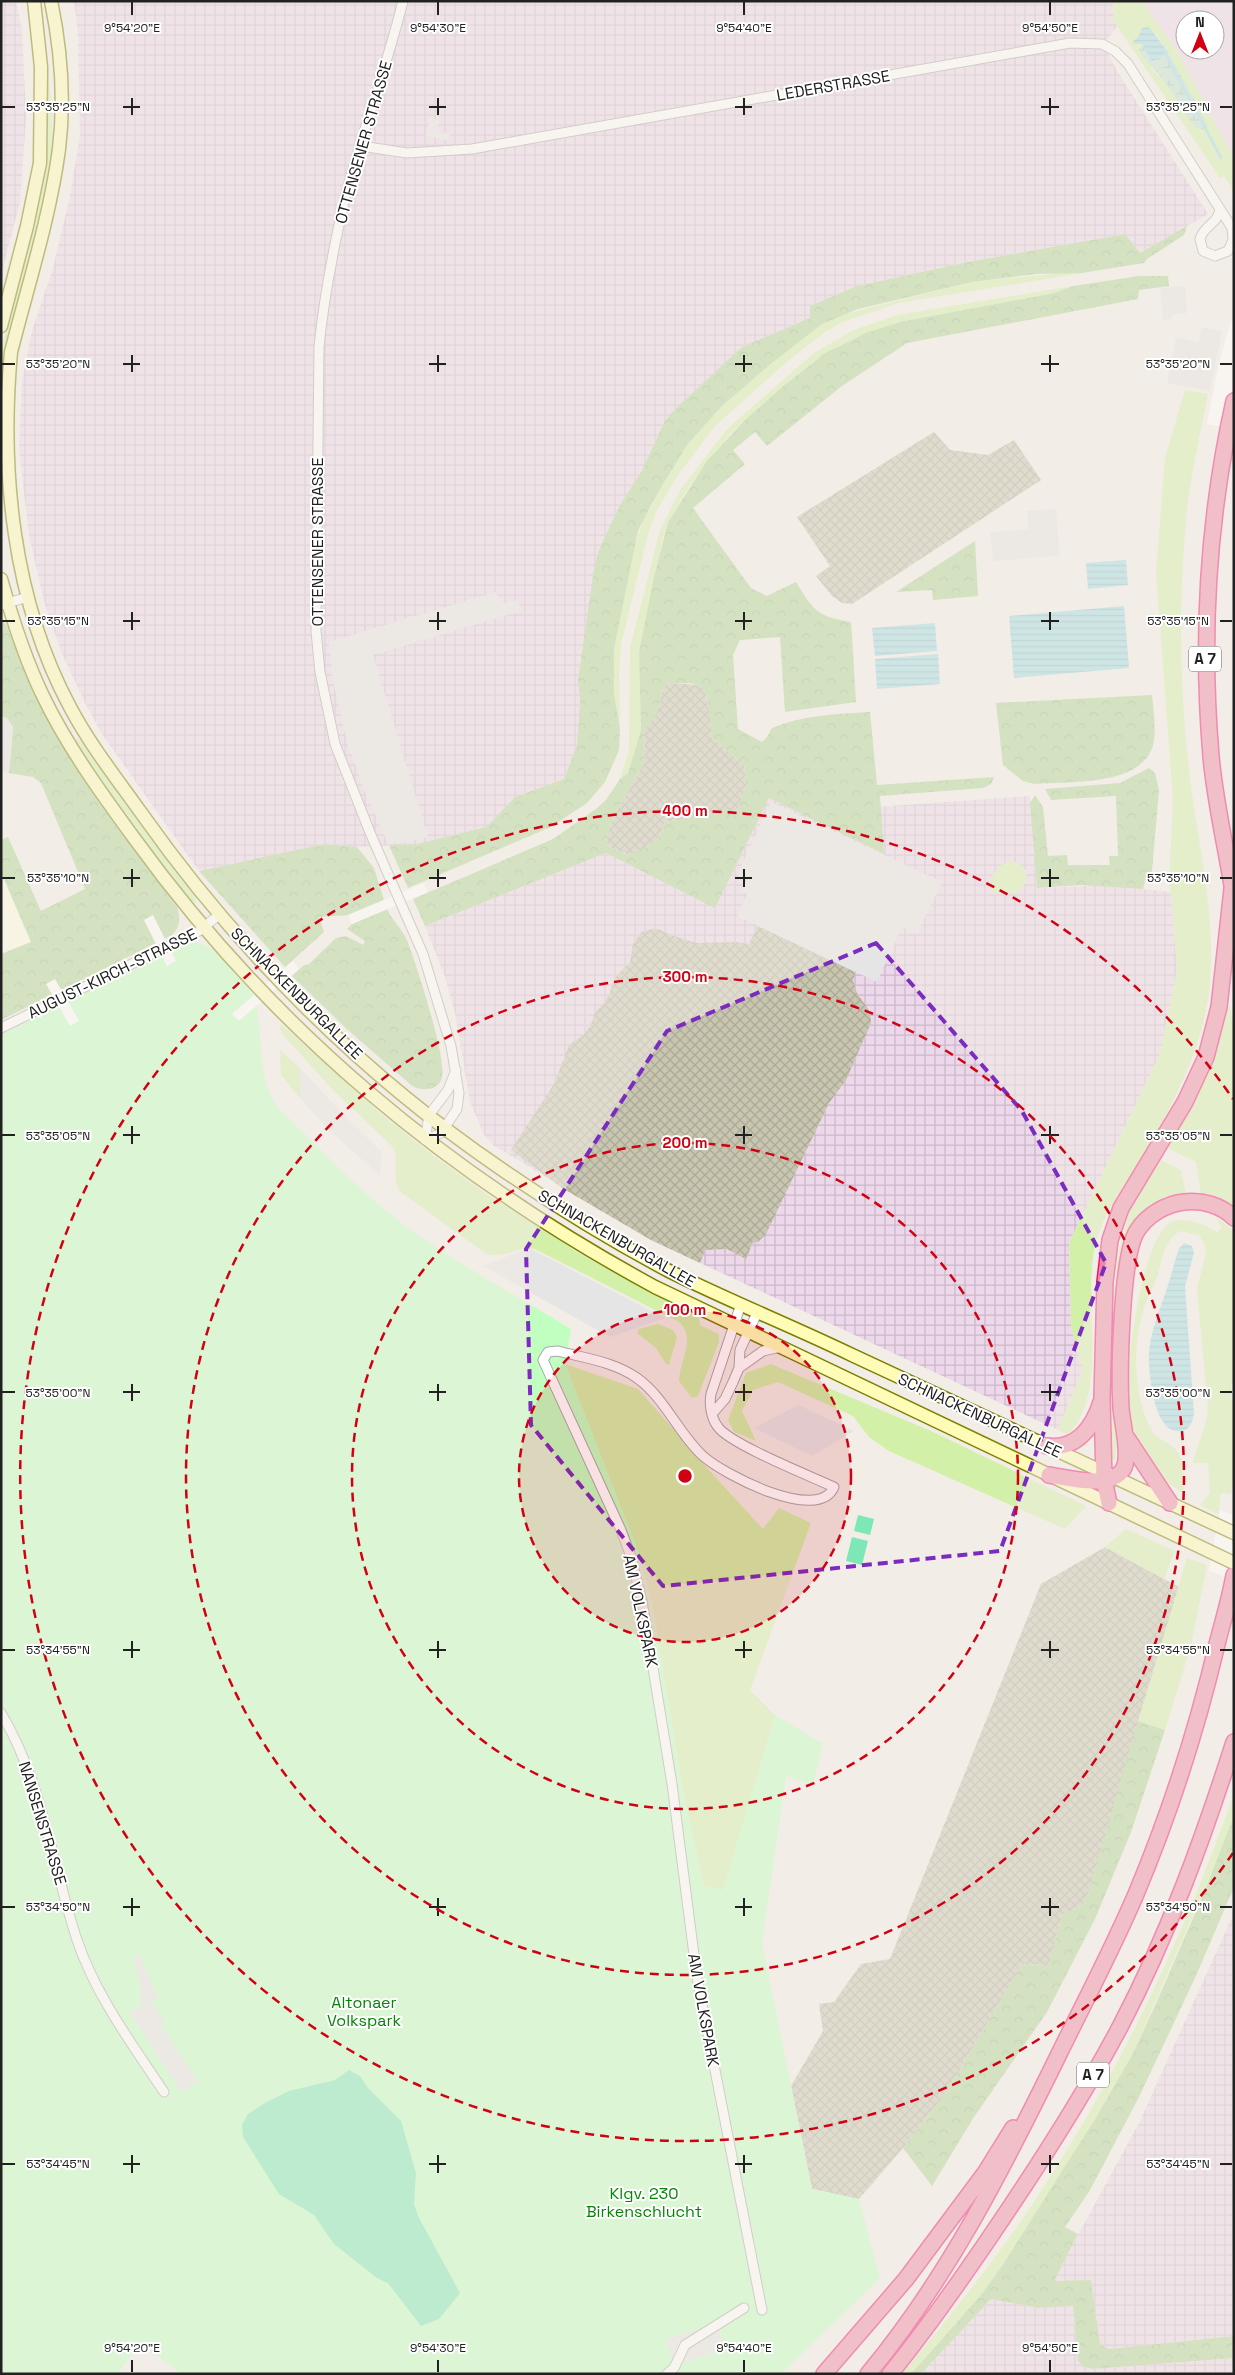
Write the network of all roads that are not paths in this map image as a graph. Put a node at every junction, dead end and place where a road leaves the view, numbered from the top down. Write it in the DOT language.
graph roads {
  1 [pos="34,1"];
  2 [pos="51,1"];
  3 [pos="403,1"];
  4 [pos="361,146"];
  5 [pos="1220,209"];
  6 [pos="1,326"];
  7 [pos="1234,401"];
  8 [pos="1,579"];
  9 [pos="28,597"];
  10 [pos="4,604"];
  11 [pos="1233,894"];
  12 [pos="220,914"];
  13 [pos="204,927"];
  14 [pos="1,1028"];
  15 [pos="456,1070"];
  16 [pos="429,1116"];
  17 [pos="446,1129"];
  18 [pos="425,1140"];
  19 [pos="1234,1218"];
  20 [pos="741,1304"];
  21 [pos="758,1311"];
  22 [pos="734,1325"];
  23 [pos="748,1332"];
  24 [pos="781,1348"];
  25 [pos="739,1368"];
  26 [pos="1102,1398"];
  27 [pos="712,1414"];
  28 [pos="1123,1430"];
  29 [pos="1046,1446"];
  30 [pos="1049,1474"];
  31 [pos="1108,1477"];
  32 [pos="1109,1503"];
  33 [pos="1170,1503"];
  34 [pos="1234,1533"];
  35 [pos="1234,1563"];
  36 [pos="1233,1578"];
  37 [pos="1,1713"];
  38 [pos="1234,1742"];
  39 [pos="1061,2051"];
  40 [pos="164,2092"];
  41 [pos="744,2308"];
  42 [pos="762,2310"];
  43 [pos="667,2374"];
  44 [pos="824,2374"];
  45 [pos="868,2374"];
  46 [pos="890,2374"];
  1 -- 6 [label="main road"];
  2 -- 9 [label="main road, SCHNACKENBURGALLEE"];
  3 -- 4 [label="street, OTTENSENER STRASSE"];
  4 -- 5 [label="street, LEDERSTRASSE"];
  4 -- 15 [label="street, OTTENSENER STRASSE"];
  5 -- 5 [label="street, LEDERSTRASSE"];
  7 -- 11 [label="highway, A 7"];
  8 -- 10 [label="main road, SCHNACKENBURGALLEE"];
  9 -- 10 [label="street"];
  9 -- 12 [label="main road, SCHNACKENBURGALLEE"];
  10 -- 13 [label="main road, SCHNACKENBURGALLEE"];
  11 -- 26 [label="highway"];
  12 -- 13 [label="street, AUGUST-KIRCH-STRASSE"];
  12 -- 16 [label="main road, SCHNACKENBURGALLEE"];
  13 -- 14 [label="street, AUGUST-KIRCH-STRASSE"];
  13 -- 18 [label="main road, SCHNACKENBURGALLEE"];
  15 -- 16 [label="street"];
  15 -- 17 [label="street, OTTENSENER STRASSE"];
  16 -- 17 [label="main road, SCHNACKENBURGALLEE"];
  16 -- 18 [label="street"];
  17 -- 18 [label="street"];
  17 -- 20 [label="main road, SCHNACKENBURGALLEE"];
  18 -- 22 [label="main road, SCHNACKENBURGALLEE"];
  19 -- 28 [label="highway"];
  20 -- 21 [label="main road, SCHNACKENBURGALLEE"];
  20 -- 22 [label="street"];
  21 -- 23 [label="street"];
  21 -- 29 [label="main road, SCHNACKENBURGALLEE"];
  22 -- 23 [label="main road, SCHNACKENBURGALLEE"];
  22 -- 27 [label="street"];
  23 -- 24 [label="main road, SCHNACKENBURGALLEE"];
  23 -- 25 [label="street"];
  24 -- 25 [label="street"];
  24 -- 30 [label="main road, SCHNACKENBURGALLEE"];
  25 -- 27 [label="street"];
  26 -- 29 [label="highway"];
  26 -- 31 [label="highway"];
  27 -- 42 [label="street, AM VOLKSPARK"];
  28 -- 31 [label="highway"];
  28 -- 33 [label="highway"];
  29 -- 31 [label="main road, SCHNACKENBURGALLEE"];
  30 -- 31 [label="highway"];
  30 -- 32 [label="main road, SCHNACKENBURGALLEE"];
  31 -- 32 [label="highway"];
  31 -- 33 [label="main road, SCHNACKENBURGALLEE"];
  32 -- 35 [label="main road, SCHNACKENBURGALLEE"];
  33 -- 34 [label="main road, SCHNACKENBURGALLEE"];
  36 -- 39 [label="highway, A 7"];
  37 -- 40 [label="street, NANSENSTRASSE"];
  38 -- 46 [label="highway, A 7"];
  39 -- 44 [label="highway"];
  39 -- 45 [label="highway, A 7"];
  41 -- 43 [label="street"];
}
